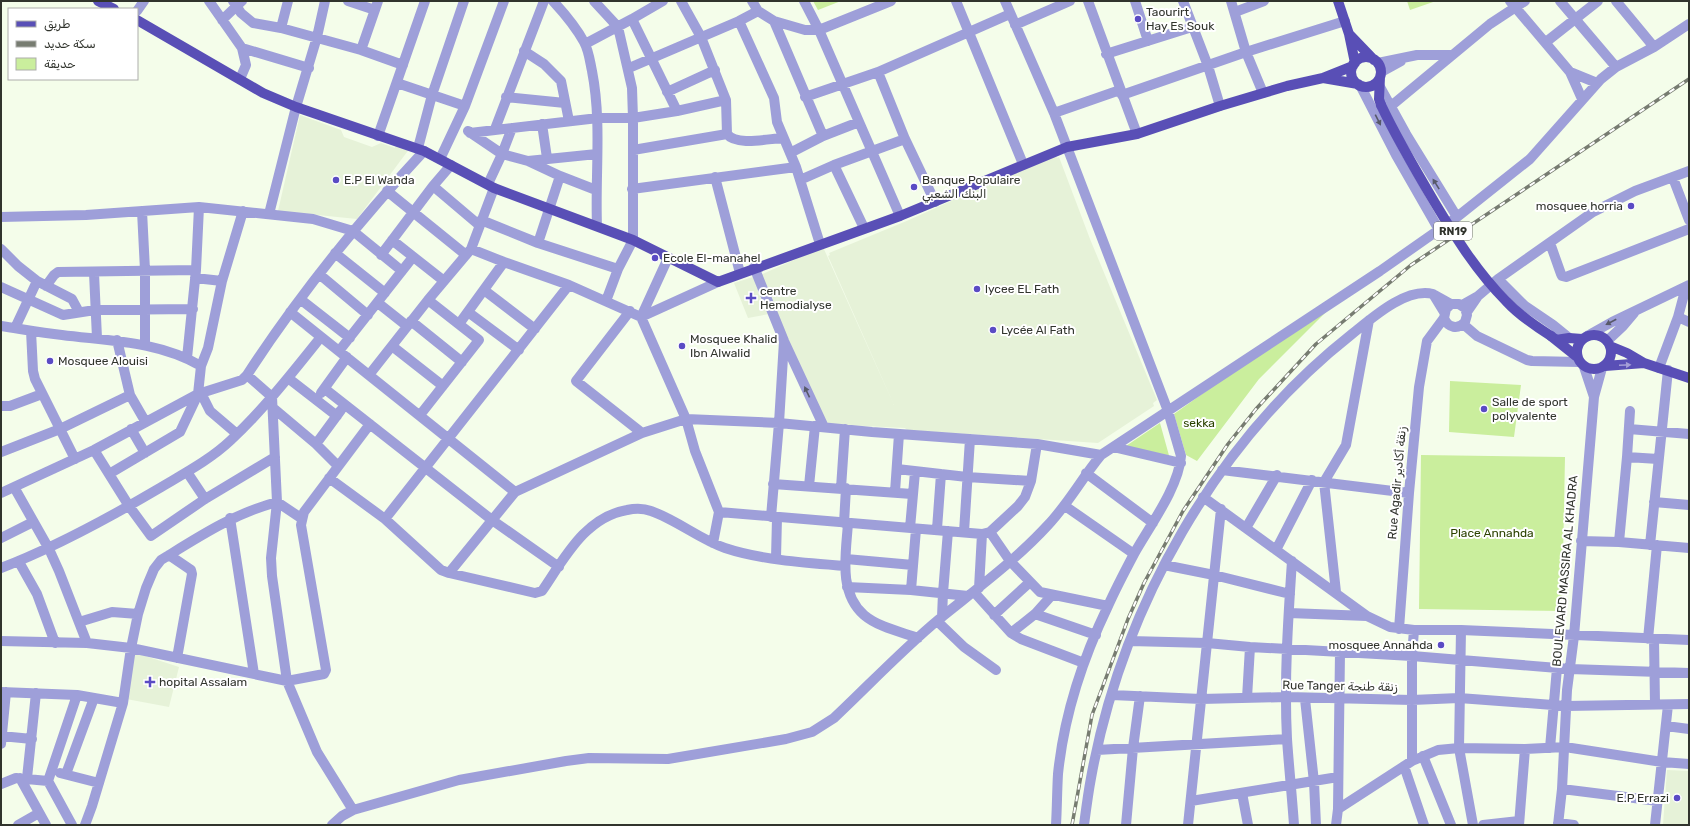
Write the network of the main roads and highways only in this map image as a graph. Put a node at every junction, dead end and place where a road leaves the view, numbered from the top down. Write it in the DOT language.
graph roads {
  1 [pos="1338,1"];
  2 [pos="102,2"];
  3 [pos="112,8"];
  4 [pos="138,21"];
  5 [pos="1349,34"];
  6 [pos="1354,65"];
  7 [pos="1379,72"];
  8 [pos="1323,78"];
  9 [pos="1361,85"];
  10 [pos="1383,103"];
  11 [pos="1554,338"];
  12 [pos="1584,338"];
  13 [pos="1609,344"];
  14 [pos="1580,362"];
  15 [pos="1644,363"];
  16 [pos="1604,367"];
  17 [pos="1689,378"];
  1 -- 5 [label="main road"];
  2 -- 3 [label="main road"];
  4 -- 8 [label="main road"];
  5 -- 6 [label="main road"];
  5 -- 7 [label="main road"];
  6 -- 7 [label="main road"];
  6 -- 8 [label="main road"];
  6 -- 9 [label="main road"];
  7 -- 9 [label="main road"];
  7 -- 10 [label="main road"];
  8 -- 9 [label="main road"];
  9 -- 10 [label="main road, RN19"];
  10 -- 11 [label="main road, RN19, bridge"];
  11 -- 12 [label="main road"];
  11 -- 14 [label="main road, RN19"];
  12 -- 13 [label="main road"];
  12 -- 14 [label="main road"];
  13 -- 15 [label="main road"];
  13 -- 16 [label="main road"];
  14 -- 16 [label="main road"];
  16 -- 15 [label="main road, one-way"];
  15 -- 17 [label="main road"];
}
